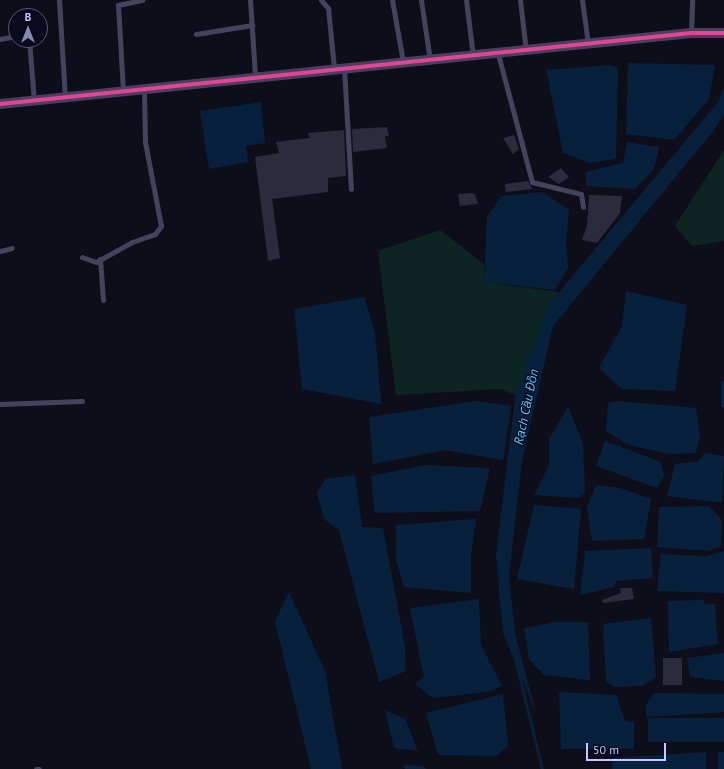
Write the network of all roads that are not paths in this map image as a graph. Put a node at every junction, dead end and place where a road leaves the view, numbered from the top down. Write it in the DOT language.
graph roads {
  1 [pos="59,0"];
  2 [pos="142,0"];
  3 [pos="250,0"];
  4 [pos="321,0"];
  5 [pos="392,0"];
  6 [pos="421,0"];
  7 [pos="466,0"];
  8 [pos="520,0"];
  9 [pos="582,0"];
  10 [pos="692,0"];
  11 [pos="252,25"];
  12 [pos="691,33"];
  13 [pos="724,33"];
  14 [pos="196,34"];
  15 [pos="588,44"];
  16 [pos="30,48"];
  17 [pos="526,51"];
  18 [pos="498,54"];
  19 [pos="473,56"];
  20 [pos="430,60"];
  21 [pos="402,62"];
  22 [pos="339,68"];
  23 [pos="255,76"];
  24 [pos="144,88"];
  25 [pos="123,91"];
  26 [pos="65,97"];
  27 [pos="34,101"];
  28 [pos="0,104"];
  29 [pos="351,189"];
  30 [pos="583,207"];
  31 [pos="12,248"];
  32 [pos="0,251"];
  33 [pos="82,257"];
  34 [pos="100,259"];
  35 [pos="103,300"];
  36 [pos="82,401"];
  37 [pos="0,404"];
  1 -- 26 [label="lane"];
  2 -- 25 [label="lane"];
  3 -- 11 [label="lane"];
  4 -- 22 [label="lane"];
  5 -- 21 [label="lane"];
  6 -- 20 [label="lane"];
  7 -- 19 [label="lane"];
  8 -- 17 [label="lane"];
  9 -- 15 [label="lane"];
  10 -- 12 [label="lane"];
  11 -- 14 [label="lane"];
  11 -- 23 [label="lane"];
  12 -- 13 [label="street"];
  12 -- 15 [label="street"];
  15 -- 17 [label="street"];
  16 -- 27 [label="lane"];
  17 -- 18 [label="street"];
  18 -- 19 [label="street"];
  18 -- 30 [label="lane"];
  19 -- 20 [label="street"];
  20 -- 21 [label="street"];
  21 -- 22 [label="street"];
  22 -- 23 [label="street"];
  22 -- 29 [label="lane"];
  23 -- 24 [label="street"];
  24 -- 25 [label="street"];
  24 -- 34 [label="lane"];
  25 -- 26 [label="street"];
  26 -- 27 [label="street"];
  27 -- 28 [label="street"];
  31 -- 32 [label="lane"];
  33 -- 34 [label="lane"];
  34 -- 35 [label="lane"];
  36 -- 37 [label="lane"];
}
